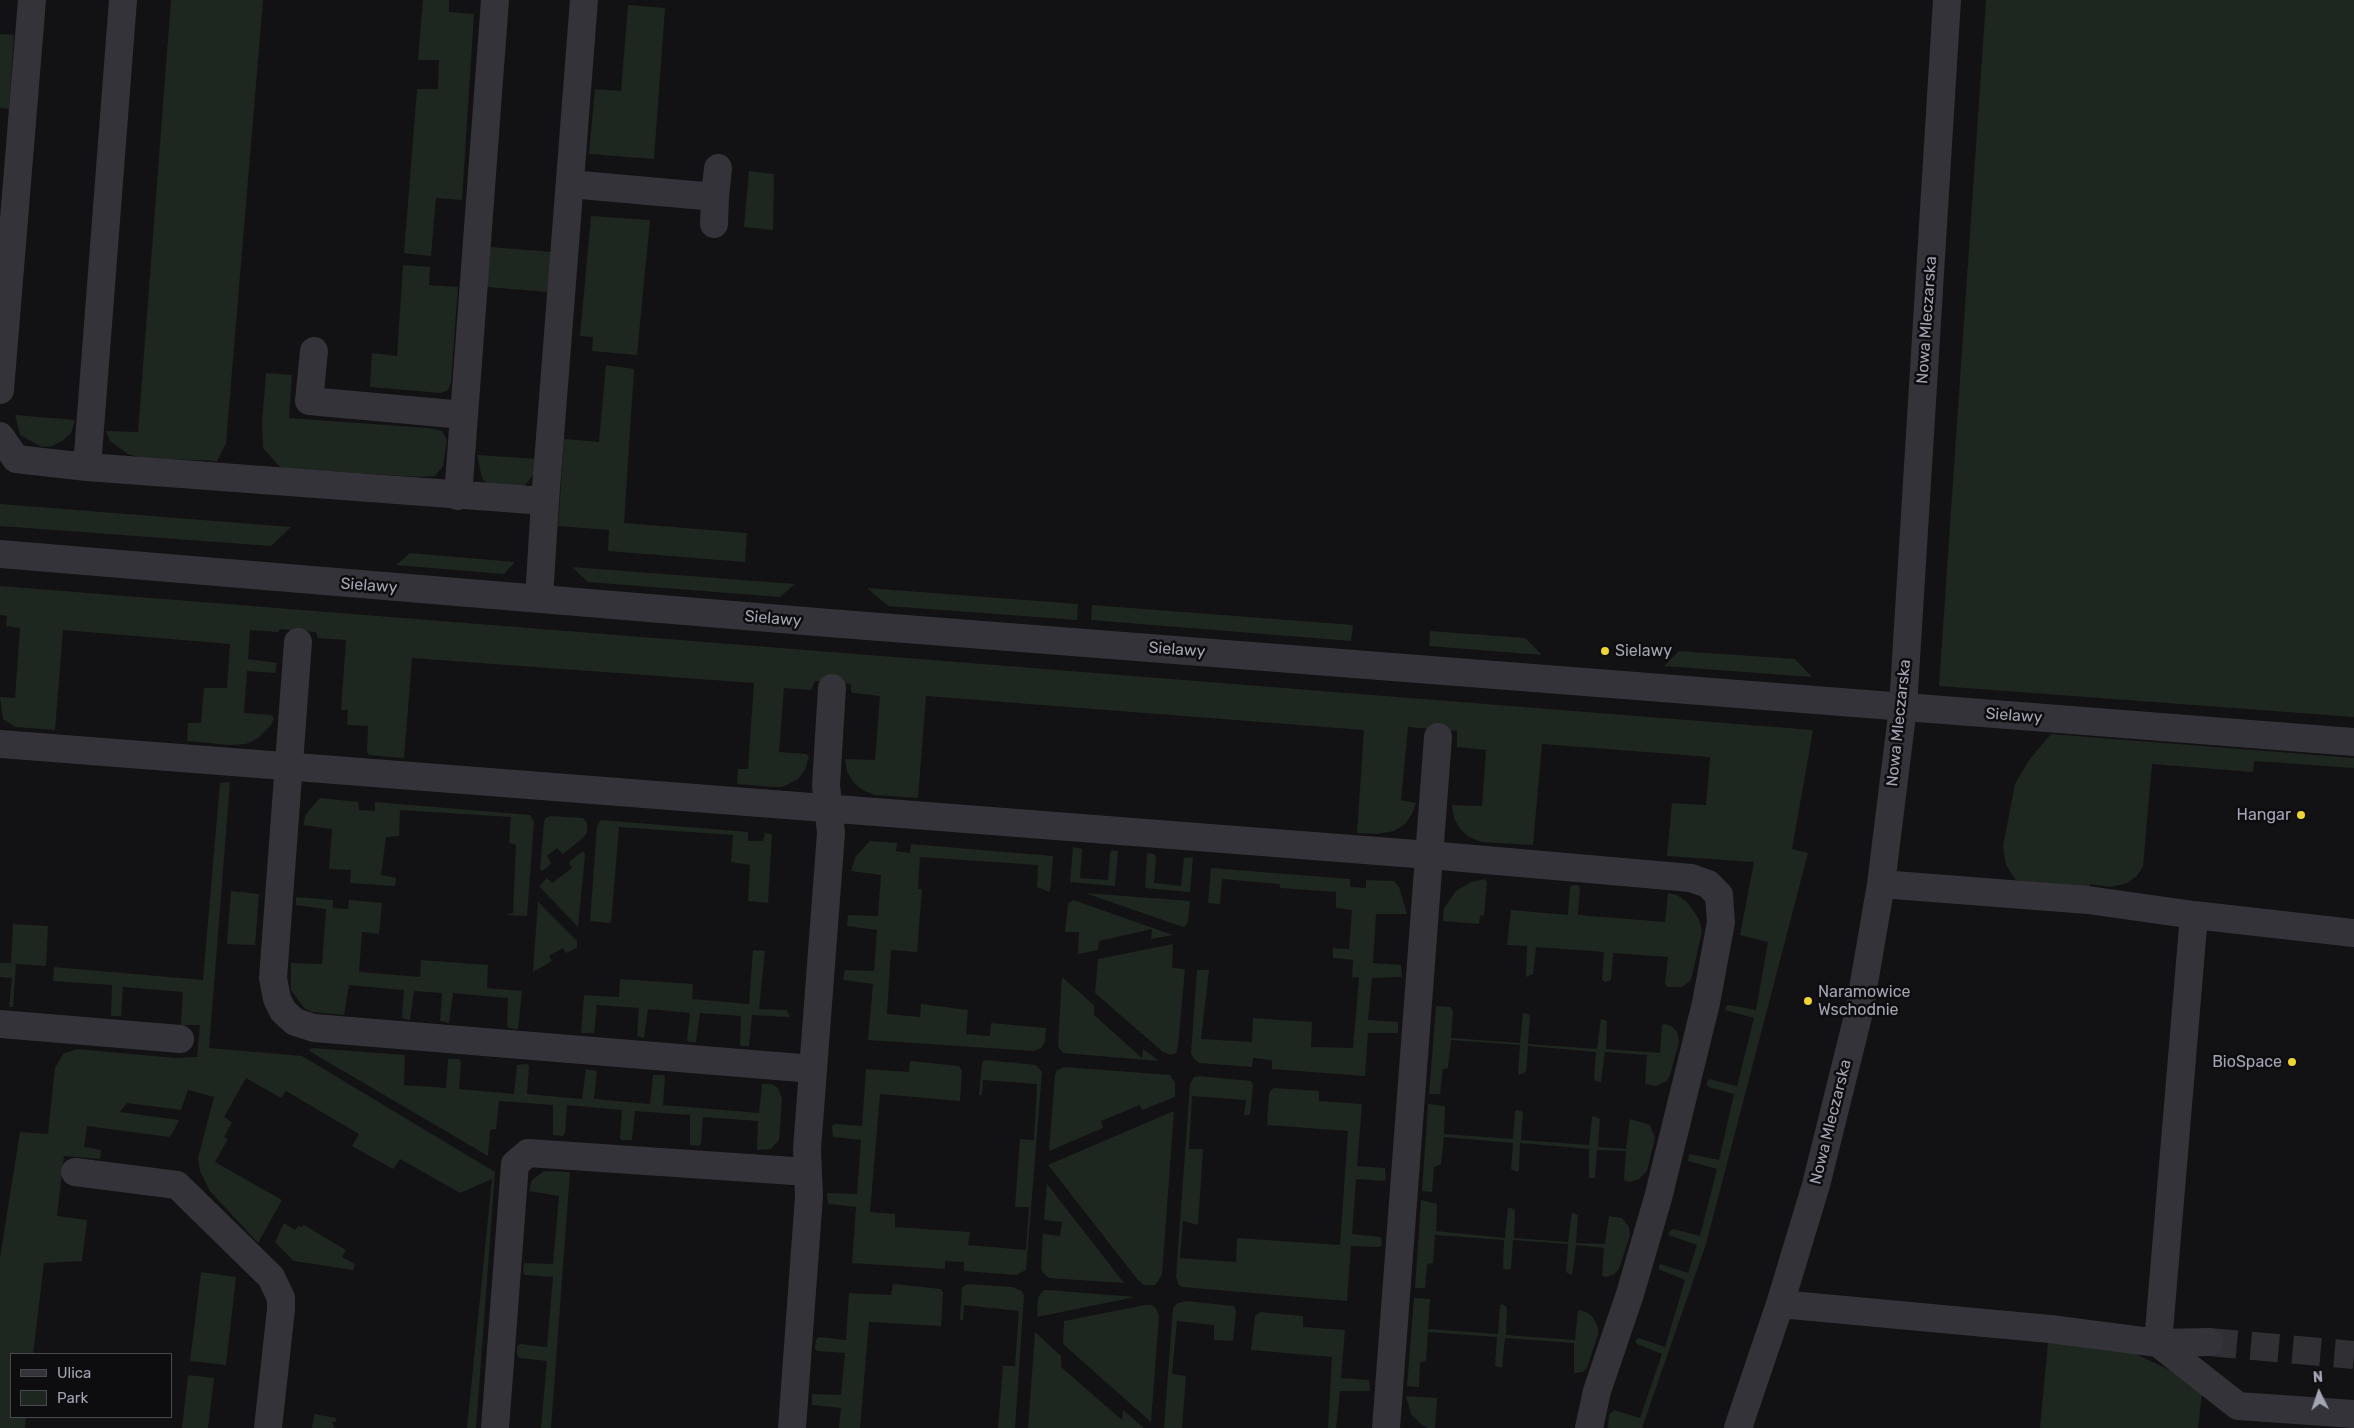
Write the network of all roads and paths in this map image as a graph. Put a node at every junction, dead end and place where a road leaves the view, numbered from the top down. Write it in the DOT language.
graph roads {
  1 [pos="32,0"];
  2 [pos="123,0"];
  3 [pos="495,0"];
  4 [pos="584,0"];
  5 [pos="1947,0"];
  6 [pos="11,141"];
  7 [pos="718,168"];
  8 [pos="570,184"];
  9 [pos="715,197"];
  10 [pos="714,224"];
  11 [pos="314,351"];
  12 [pos="0,390"];
  13 [pos="464,415"];
  14 [pos="0,436"];
  15 [pos="87,467"];
  16 [pos="458,496"];
  17 [pos="545,501"];
  18 [pos="0,554"];
  19 [pos="539,599"];
  20 [pos="298,642"];
  21 [pos="832,688"];
  22 [pos="1903,707"];
  23 [pos="1438,737"];
  24 [pos="2354,742"];
  25 [pos="0,744"];
  26 [pos="289,767"];
  27 [pos="828,809"];
  28 [pos="1430,855"];
  29 [pos="1881,884"];
  30 [pos="2194,915"];
  31 [pos="2354,933"];
  32 [pos="0,1024"];
  33 [pos="180,1039"];
  34 [pos="813,1069"];
  35 [pos="75,1172"];
  36 [pos="808,1172"];
  37 [pos="1780,1304"];
  38 [pos="2209,1342"];
  39 [pos="2158,1343"];
  40 [pos="2354,1414"];
  41 [pos="268,1428"];
  42 [pos="495,1428"];
  43 [pos="792,1428"];
  44 [pos="1386,1428"];
  45 [pos="1589,1428"];
  46 [pos="1738,1428"];
  1 -- 6 [label="street"];
  2 -- 15 [label="street"];
  3 -- 13 [label="street"];
  4 -- 8 [label="street"];
  5 -- 22 [label="street, Nowa Mleczarska"];
  6 -- 12 [label="street"];
  7 -- 9 [label="street"];
  8 -- 9 [label="street"];
  8 -- 17 [label="street"];
  9 -- 10 [label="street"];
  11 -- 13 [label="street"];
  13 -- 16 [label="street"];
  14 -- 15 [label="street"];
  15 -- 16 [label="street"];
  16 -- 17 [label="street"];
  17 -- 19 [label="street"];
  18 -- 19 [label="street, Sielawy"];
  19 -- 22 [label="street, Sielawy"];
  20 -- 26 [label="street"];
  21 -- 27 [label="street"];
  22 -- 24 [label="street, Sielawy"];
  22 -- 29 [label="street, Nowa Mleczarska"];
  23 -- 28 [label="street"];
  25 -- 26 [label="street"];
  26 -- 27 [label="street"];
  26 -- 34 [label="street"];
  27 -- 28 [label="street"];
  27 -- 34 [label="street"];
  28 -- 44 [label="street"];
  28 -- 45 [label="street"];
  29 -- 30 [label="street"];
  29 -- 37 [label="street, Nowa Mleczarska"];
  30 -- 31 [label="street"];
  30 -- 39 [label="street"];
  32 -- 33 [label="street"];
  34 -- 36 [label="street"];
  35 -- 41 [label="street"];
  36 -- 42 [label="street"];
  36 -- 43 [label="street"];
  37 -- 39 [label="street"];
  37 -- 46 [label="street, Nowa Mleczarska"];
  38 -- 39 [label="street"];
  39 -- 40 [label="street"];
}
